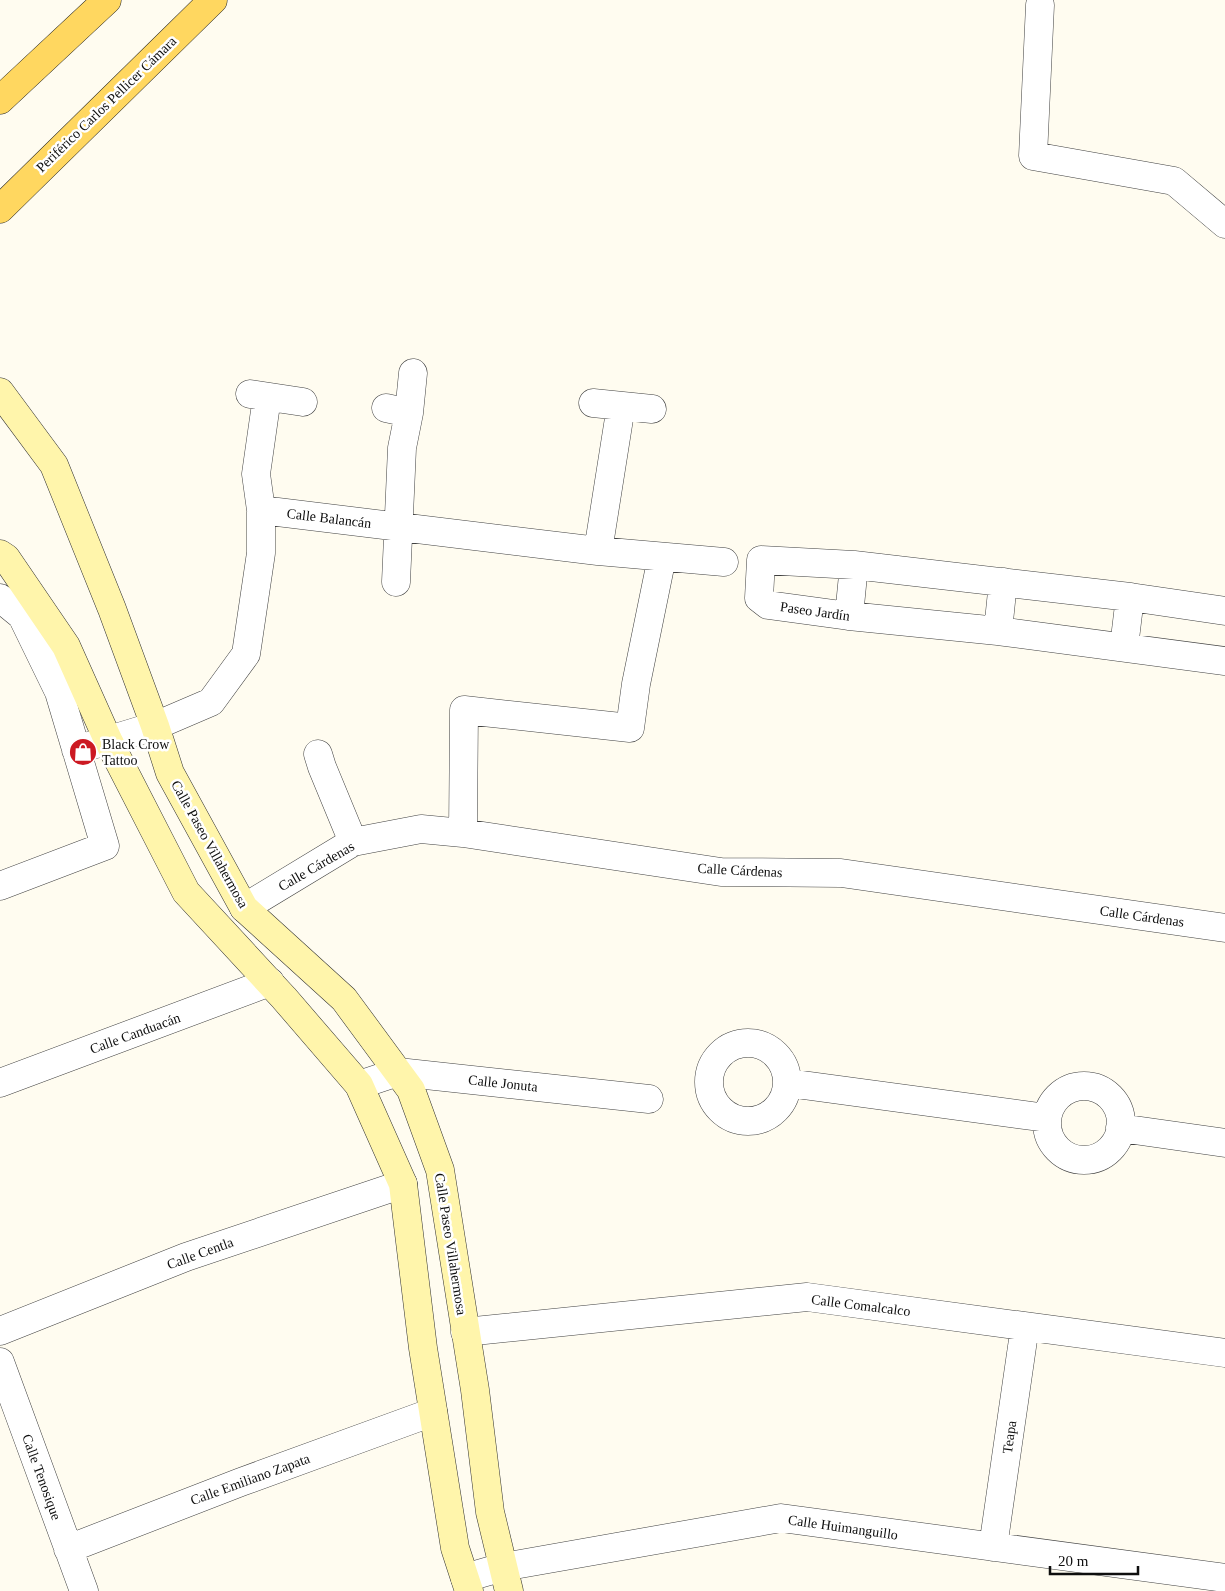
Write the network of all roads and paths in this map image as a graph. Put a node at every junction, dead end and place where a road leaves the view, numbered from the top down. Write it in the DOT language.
graph roads {
  1 [pos="107,0"];
  2 [pos="213,0"];
  3 [pos="1040,5"];
  4 [pos="0,100"];
  5 [pos="0,209"];
  6 [pos="1225,224"];
  7 [pos="413,373"];
  8 [pos="0,392"];
  9 [pos="303,402"];
  10 [pos="593,404"];
  11 [pos="621,406"];
  12 [pos="652,409"];
  13 [pos="261,510"];
  14 [pos="398,526"];
  15 [pos="598,551"];
  16 [pos="0,554"];
  17 [pos="662,557"];
  18 [pos="724,562"];
  19 [pos="854,565"];
  20 [pos="396,582"];
  21 [pos="1003,582"];
  22 [pos="1130,597"];
  23 [pos="0,598"];
  24 [pos="1225,610"];
  25 [pos="848,616"];
  26 [pos="998,631"];
  27 [pos="1124,647"];
  28 [pos="1225,661"];
  29 [pos="155,726"];
  30 [pos="108,740"];
  31 [pos="76,750"];
  32 [pos="318,754"];
  33 [pos="462,833"];
  34 [pos="353,842"];
  35 [pos="0,886"];
  36 [pos="244,908"];
  37 [pos="1225,928"];
  38 [pos="270,982"];
  39 [pos="398,1072"];
  40 [pos="0,1083"];
  41 [pos="788,1083"];
  42 [pos="359,1085"];
  43 [pos="649,1099"];
  44 [pos="1047,1118"];
  45 [pos="1120,1128"];
  46 [pos="1225,1143"];
  47 [pos="403,1184"];
  48 [pos="1025,1326"];
  49 [pos="0,1331"];
  50 [pos="465,1332"];
  51 [pos="1225,1353"];
  52 [pos="0,1362"];
  53 [pos="434,1412"];
  54 [pos="993,1547"];
  55 [pos="68,1549"];
  56 [pos="1225,1578"];
  57 [pos="506,1579"];
  58 [pos="467,1585"];
  59 [pos="84,1591"];
  1 -- 4 [label="main road"];
  2 -- 5 [label="main road, Periférico Carlos Pellicer Cámara"];
  3 -- 6 [label="street"];
  7 -- 14 [label="street"];
  8 -- 29 [label="street, Calle Paseo Villahermosa"];
  9 -- 13 [label="street"];
  10 -- 11 [label="street"];
  11 -- 12 [label="street"];
  11 -- 15 [label="street"];
  13 -- 14 [label="street, Calle Balancán"];
  13 -- 29 [label="street"];
  14 -- 15 [label="street, Calle Balancán"];
  14 -- 20 [label="street"];
  15 -- 17 [label="street, Calle Balancán"];
  16 -- 30 [label="street"];
  17 -- 18 [label="street, Calle Balancán"];
  17 -- 33 [label="street"];
  19 -- 21 [label="street, Paseo Jardín"];
  19 -- 25 [label="street"];
  19 -- 25 [label="street, Paseo Jardín"];
  21 -- 22 [label="street, Paseo Jardín"];
  21 -- 26 [label="street"];
  22 -- 24 [label="street, Paseo Jardín"];
  22 -- 27 [label="street"];
  23 -- 31 [label="street"];
  25 -- 26 [label="street, Paseo Jardín"];
  26 -- 27 [label="street, Paseo Jardín"];
  27 -- 28 [label="street, Paseo Jardín"];
  29 -- 30 [label="street"];
  29 -- 36 [label="street, Calle Paseo Villahermosa"];
  30 -- 31 [label="street"];
  30 -- 38 [label="street"];
  31 -- 35 [label="street"];
  32 -- 34 [label="street"];
  33 -- 34 [label="street, Calle Cárdenas"];
  33 -- 37 [label="street, Calle Cárdenas"];
  34 -- 36 [label="street, Calle Cárdenas"];
  36 -- 39 [label="street, Calle Paseo Villahermosa"];
  38 -- 40 [label="street, Calle Canduacán"];
  38 -- 42 [label="street"];
  39 -- 42 [label="street, Calle Jonuta"];
  39 -- 43 [label="street, Calle Jonuta"];
  39 -- 50 [label="street, Calle Paseo Villahermosa"];
  41 -- 44 [label="street"];
  42 -- 47 [label="street"];
  44 -- 45 [label="street"];
  44 -- 45 [label="street"];
  45 -- 46 [label="street"];
  47 -- 49 [label="street, Calle Centla"];
  47 -- 53 [label="street"];
  48 -- 50 [label="street, Calle Comalcalco"];
  48 -- 51 [label="street, Calle Comalcalco"];
  48 -- 54 [label="street, Teapa"];
  50 -- 57 [label="street, Calle Paseo Villahermosa"];
  52 -- 55 [label="street, Calle Tenosique"];
  53 -- 55 [label="street, Calle Emiliano Zapata"];
  53 -- 58 [label="street"];
  54 -- 56 [label="street, Calle Huimanguillo"];
  54 -- 57 [label="street, Calle Huimanguillo"];
  55 -- 59 [label="street, Calle Tenosique"];
  57 -- 58 [label="street, Calle Huimanguillo"];
}
